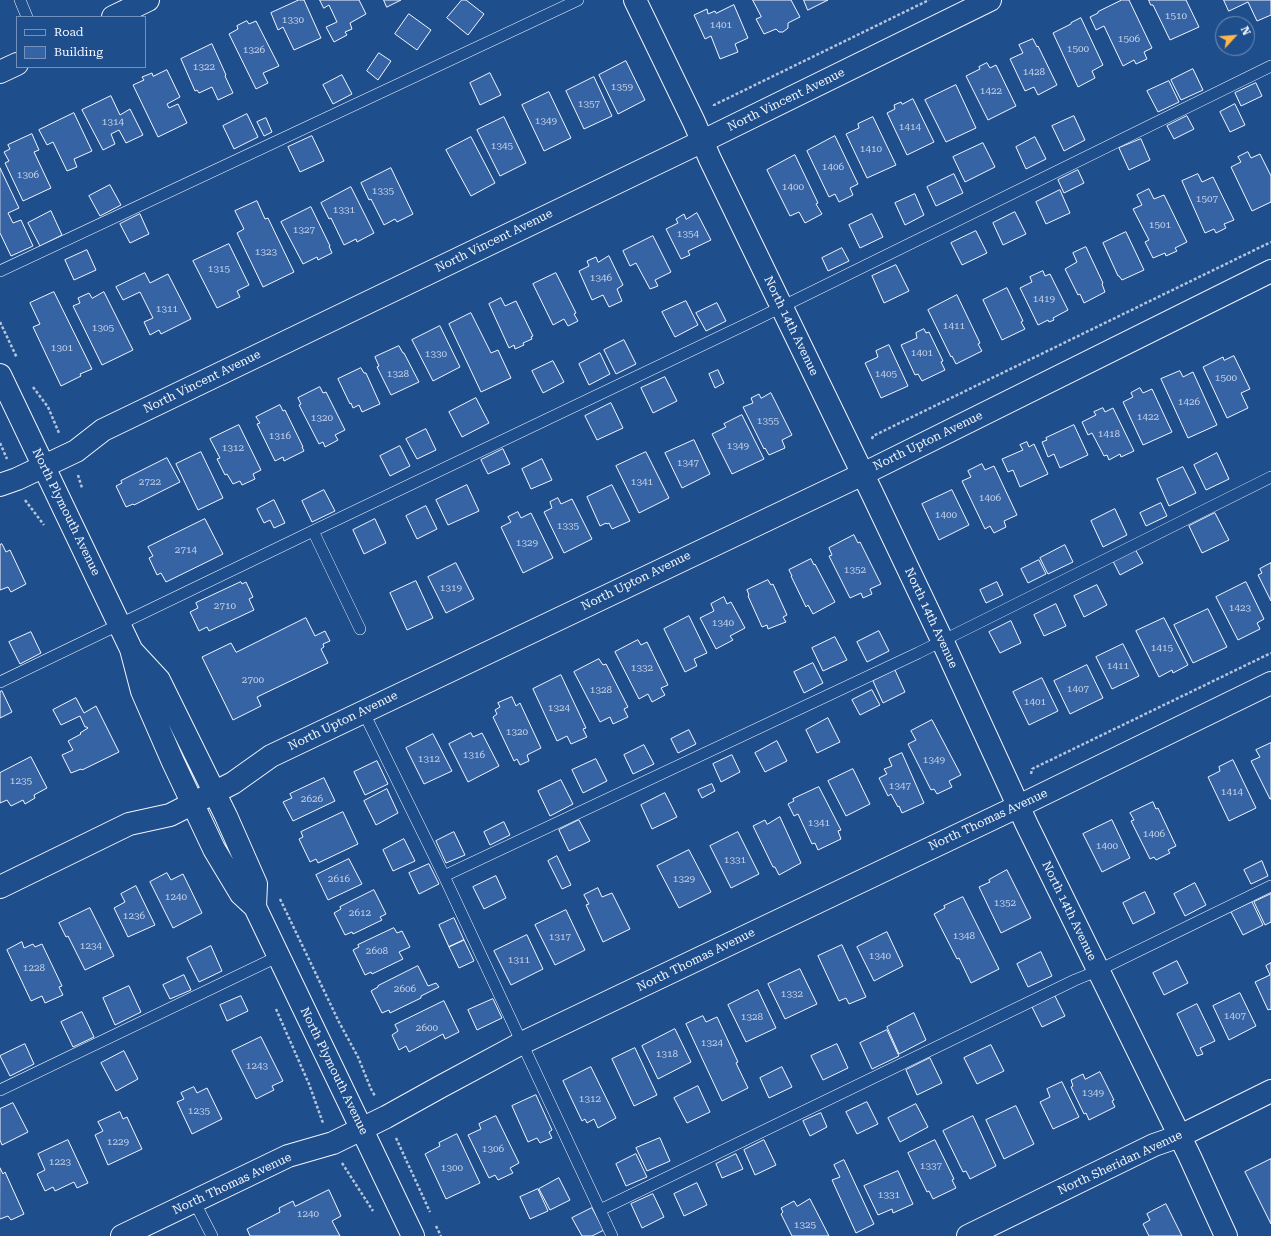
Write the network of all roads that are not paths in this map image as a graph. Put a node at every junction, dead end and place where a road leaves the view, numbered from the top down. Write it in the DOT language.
graph roads {
  1 [pos="20,0"];
  2 [pos="148,0"];
  3 [pos="578,0"];
  4 [pos="635,0"];
  5 [pos="990,0"];
  6 [pos="27,16"];
  7 [pos="115,16"];
  8 [pos="16,64"];
  9 [pos="1271,66"];
  10 [pos="0,72"];
  11 [pos="702,141"];
  12 [pos="0,271"];
  13 [pos="1271,271"];
  14 [pos="782,307"];
  15 [pos="0,375"];
  16 [pos="44,466"];
  17 [pos="863,474"];
  18 [pos="1271,477"];
  19 [pos="0,485"];
  20 [pos="313,531"];
  21 [pos="120,625"];
  22 [pos="360,629"];
  23 [pos="942,640"];
  24 [pos="131,649"];
  25 [pos="0,682"];
  26 [pos="1271,683"];
  27 [pos="363,712"];
  28 [pos="215,792"];
  29 [pos="193,804"];
  30 [pos="1019,806"];
  31 [pos="444,876"];
  32 [pos="0,886"];
  33 [pos="1271,886"];
  34 [pos="255,907"];
  35 [pos="279,956"];
  36 [pos="1098,971"];
  37 [pos="522,1043"];
  38 [pos="0,1090"];
  39 [pos="1271,1091"];
  40 [pos="362,1129"];
  41 [pos="1180,1136"];
  42 [pos="194,1201"];
  43 [pos="600,1210"];
  44 [pos="122,1236"];
  45 [pos="212,1236"];
  46 [pos="413,1236"];
  47 [pos="612,1236"];
  48 [pos="968,1236"];
  49 [pos="1226,1236"];
  1 -- 6 [label="lane"];
  2 -- 7 [label="street"];
  3 -- 12 [label="lane"];
  4 -- 11 [label="street, North 14th Avenue"];
  5 -- 11 [label="street, North Vincent Avenue"];
  8 -- 10 [label="street"];
  9 -- 14 [label="lane"];
  11 -- 14 [label="street, North 14th Avenue"];
  11 -- 16 [label="street, North Vincent Avenue"];
  13 -- 17 [label="street, North Upton Avenue"];
  14 -- 17 [label="street, North 14th Avenue"];
  14 -- 20 [label="lane"];
  15 -- 16 [label="street, North Plymouth Avenue"];
  16 -- 19 [label="street, North Vincent Avenue"];
  16 -- 21 [label="street, North Plymouth Avenue"];
  17 -- 23 [label="street, North 14th Avenue"];
  17 -- 27 [label="street, North Upton Avenue"];
  18 -- 23 [label="lane"];
  20 -- 21 [label="lane"];
  20 -- 22 [label="lane"];
  21 -- 24 [label="street, North Plymouth Avenue"];
  21 -- 25 [label="lane"];
  23 -- 30 [label="street, North 14th Avenue"];
  23 -- 31 [label="lane"];
  24 -- 28 [label="street, North Plymouth Avenue"];
  24 -- 29 [label="street, North Plymouth Avenue"];
  26 -- 30 [label="street, North Thomas Avenue"];
  27 -- 28 [label="street, North Upton Avenue"];
  27 -- 31 [label="lane"];
  28 -- 29 [label="street, North Upton Avenue"];
  28 -- 34 [label="street, North Plymouth Avenue"];
  29 -- 32 [label="street, North Upton Avenue"];
  29 -- 34 [label="street, North Plymouth Avenue"];
  30 -- 36 [label="street, North 14th Avenue"];
  30 -- 37 [label="street, North Thomas Avenue"];
  31 -- 37 [label="lane"];
  33 -- 36 [label="lane"];
  34 -- 35 [label="street, North Plymouth Avenue"];
  35 -- 38 [label="lane"];
  35 -- 40 [label="street, North Plymouth Avenue"];
  36 -- 41 [label="street, North 14th Avenue"];
  36 -- 43 [label="lane"];
  37 -- 40 [label="street, North Thomas Avenue"];
  37 -- 43 [label="lane"];
  39 -- 41 [label="street, North Sheridan Avenue"];
  40 -- 42 [label="street, North Thomas Avenue"];
  40 -- 46 [label="street, North Plymouth Avenue"];
  41 -- 48 [label="street, North Sheridan Avenue"];
  41 -- 49 [label="street, North 14th Avenue"];
  42 -- 44 [label="street, North Thomas Avenue"];
  42 -- 45 [label="lane"];
  43 -- 47 [label="lane"];
}
